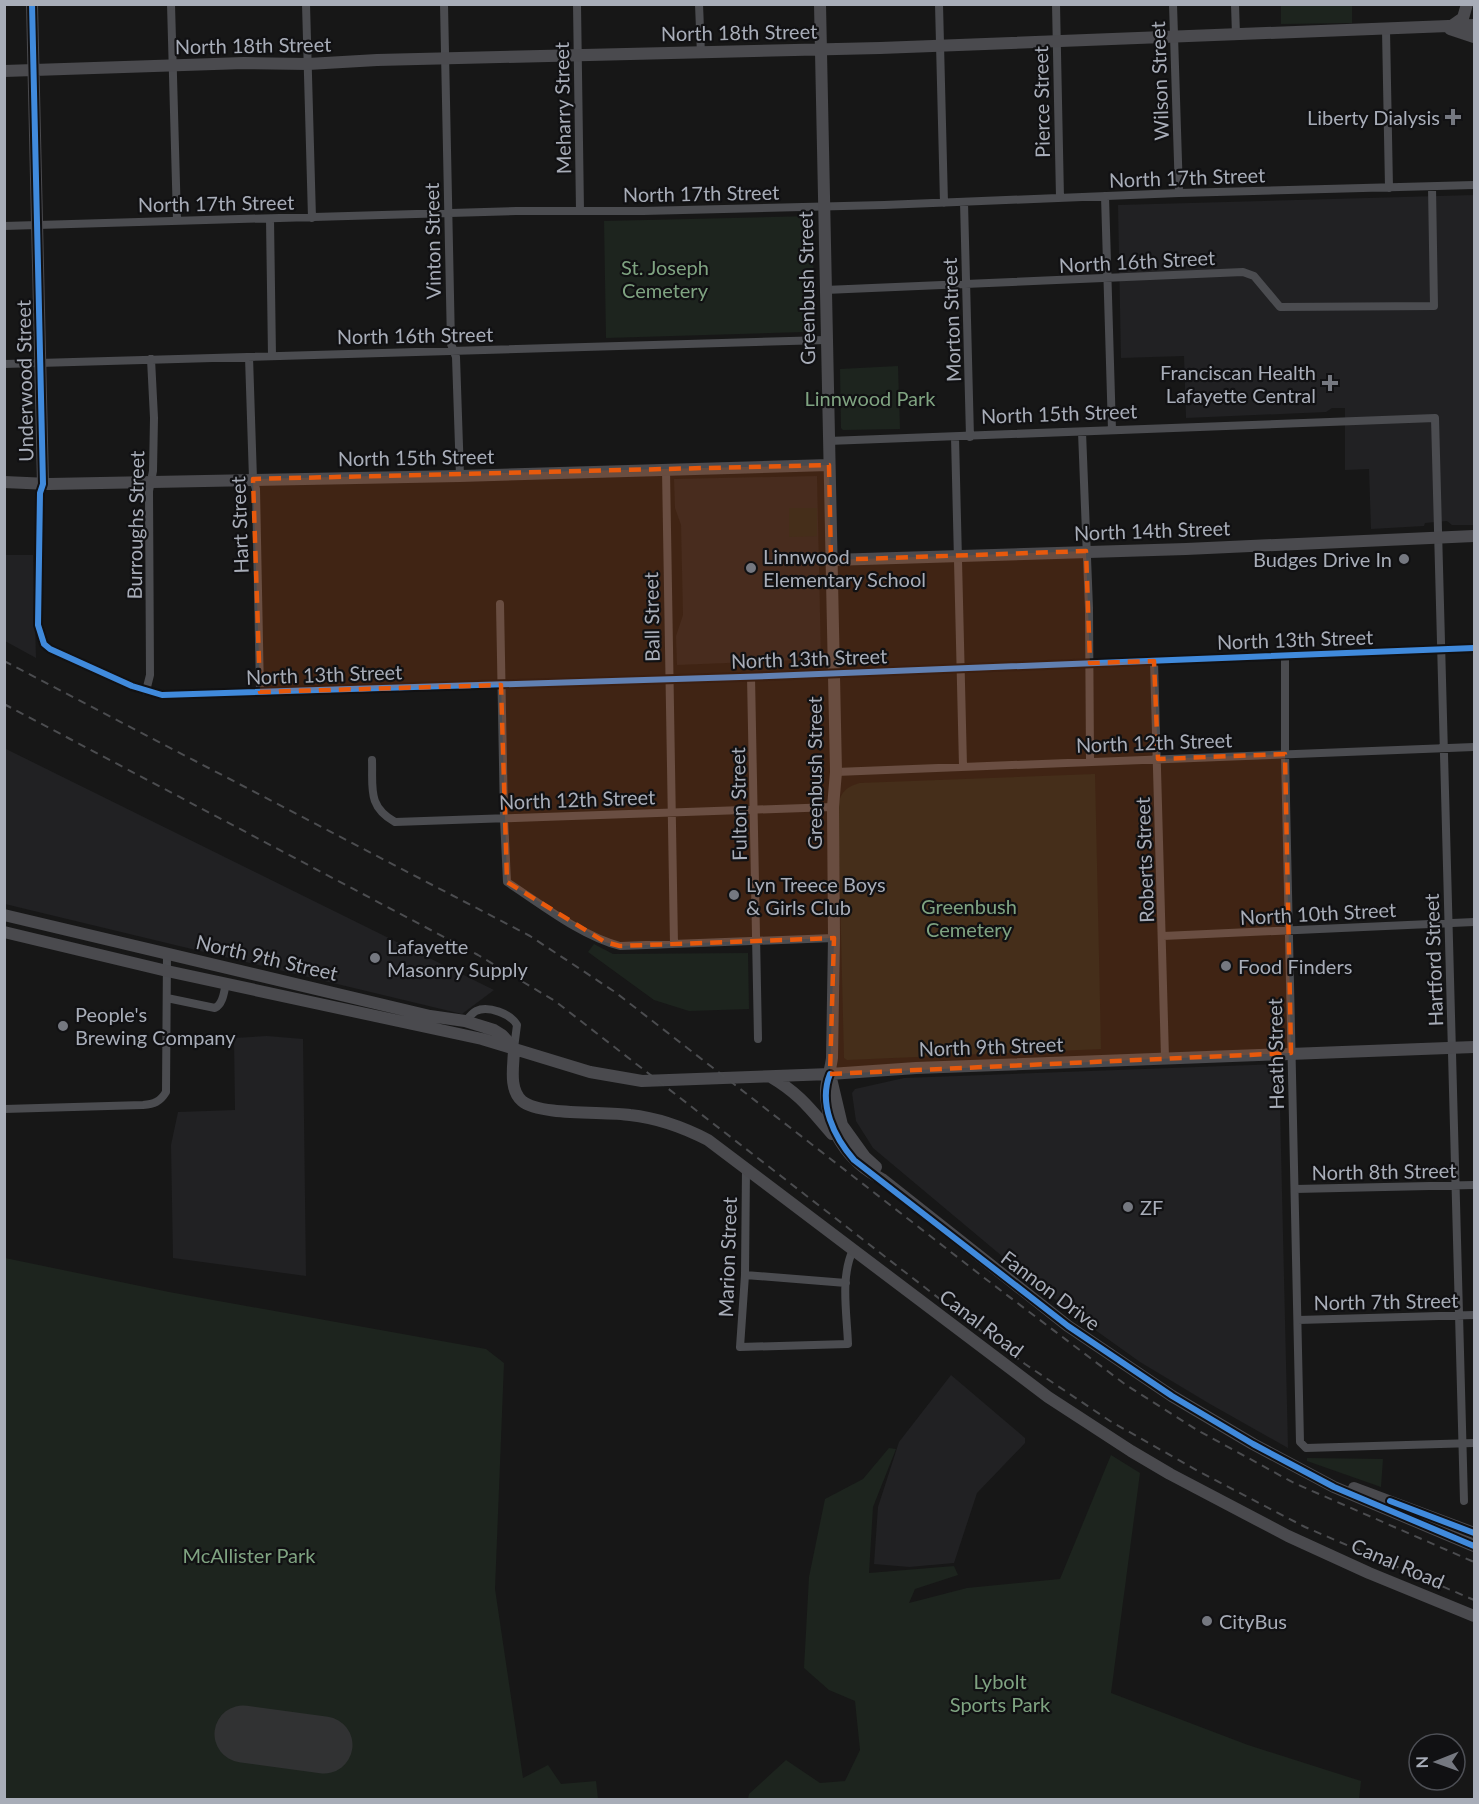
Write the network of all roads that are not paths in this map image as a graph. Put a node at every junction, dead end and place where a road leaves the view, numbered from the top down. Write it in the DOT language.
graph roads {
  1 [pos="33,4"];
  2 [pos="171,4"];
  3 [pos="306,4"];
  4 [pos="444,4"];
  5 [pos="577,4"];
  6 [pos="699,4"];
  7 [pos="820,4"];
  8 [pos="939,4"];
  9 [pos="1056,4"];
  10 [pos="1173,4"];
  11 [pos="1235,4"];
  12 [pos="1467,4"];
  13 [pos="1474,25"];
  14 [pos="1446,26"];
  15 [pos="1386,30"];
  16 [pos="1236,35"];
  17 [pos="1174,37"];
  18 [pos="1474,37"];
  19 [pos="1057,42"];
  20 [pos="940,46"];
  21 [pos="821,50"];
  22 [pos="701,54"];
  23 [pos="578,56"];
  24 [pos="446,58"];
  25 [pos="308,64"];
  26 [pos="173,66"];
  27 [pos="35,70"];
  28 [pos="4,71"];
  29 [pos="1474,185"];
  30 [pos="1432,187"];
  31 [pos="1389,188"];
  32 [pos="1179,193"];
  33 [pos="1105,196"];
  34 [pos="1060,198"];
  35 [pos="964,202"];
  36 [pos="944,203"];
  37 [pos="824,207"];
  38 [pos="580,211"];
  39 [pos="448,215"];
  40 [pos="312,218"];
  41 [pos="270,219"];
  42 [pos="177,220"];
  43 [pos="37,225"];
  44 [pos="4,226"];
  45 [pos="1107,279"];
  46 [pos="966,285"];
  47 [pos="825,290"];
  48 [pos="826,340"];
  49 [pos="454,351"];
  50 [pos="272,356"];
  51 [pos="249,357"];
  52 [pos="151,359"];
  53 [pos="40,363"];
  54 [pos="4,364"];
  55 [pos="1435,418"];
  56 [pos="1112,430"];
  57 [pos="1082,432"];
  58 [pos="970,436"];
  59 [pos="955,437"];
  60 [pos="828,441"];
  61 [pos="829,465"];
  62 [pos="666,470"];
  63 [pos="460,476"];
  64 [pos="253,479"];
  65 [pos="4,482"];
  66 [pos="150,482"];
  67 [pos="42,484"];
  68 [pos="1474,536"];
  69 [pos="1437,537"];
  70 [pos="1086,551"];
  71 [pos="959,556"];
  72 [pos="831,560"];
  73 [pos="500,604"];
  74 [pos="1474,648"];
  75 [pos="1440,650"];
  76 [pos="1285,656"];
  77 [pos="1154,661"];
  78 [pos="1090,663"];
  79 [pos="960,668"];
  80 [pos="833,674"];
  81 [pos="752,676"];
  82 [pos="668,679"];
  83 [pos="501,685"];
  84 [pos="146,691"];
  85 [pos="260,692"];
  86 [pos="1474,747"];
  87 [pos="1444,748"];
  88 [pos="1285,754"];
  89 [pos="1158,759"];
  90 [pos="372,760"];
  91 [pos="1090,761"];
  92 [pos="963,766"];
  93 [pos="836,772"];
  94 [pos="832,807"];
  95 [pos="754,810"];
  96 [pos="671,812"];
  97 [pos="504,818"];
  98 [pos="4,915"];
  99 [pos="1474,922"];
  100 [pos="1449,923"];
  101 [pos="1290,931"];
  102 [pos="4,932"];
  103 [pos="1162,936"];
  104 [pos="834,938"];
  105 [pos="756,941"];
  106 [pos="674,944"];
  107 [pos="167,953"];
  108 [pos="167,971"];
  109 [pos="226,983"];
  110 [pos="167,998"];
  111 [pos="465,1021"];
  112 [pos="758,1039"];
  113 [pos="1474,1047"];
  114 [pos="514,1048"];
  115 [pos="1452,1048"];
  116 [pos="1291,1053"];
  117 [pos="1165,1058"];
  118 [pos="830,1074"];
  119 [pos="770,1076"];
  120 [pos="4,1108"];
  121 [pos="839,1142"];
  122 [pos="746,1168"];
  123 [pos="882,1179"];
  124 [pos="1474,1185"];
  125 [pos="1456,1186"];
  126 [pos="1295,1189"];
  127 [pos="853,1250"];
  128 [pos="746,1275"];
  129 [pos="846,1283"];
  130 [pos="1474,1315"];
  131 [pos="1459,1316"];
  132 [pos="1298,1320"];
  133 [pos="1474,1443"];
  134 [pos="1462,1444"];
  135 [pos="1319,1478"];
  136 [pos="1464,1501"];
  137 [pos="1474,1533"];
  138 [pos="1474,1546"];
  139 [pos="1474,1616"];
  1 -- 27 [label="main road, Underwood Street"];
  2 -- 26 [label="street"];
  3 -- 25 [label="street"];
  4 -- 24 [label="street, Vinton Street"];
  5 -- 23 [label="street, Meharry Street"];
  6 -- 22 [label="street"];
  7 -- 21 [label="main road, Greenbush Street"];
  8 -- 20 [label="street"];
  9 -- 19 [label="street, Pierce Street"];
  10 -- 17 [label="street, Wilson Street"];
  11 -- 16 [label="street"];
  12 -- 14 [label="main road"];
  13 -- 14 [label="main road, North 18th Street"];
  14 -- 15 [label="main road, North 18th Street"];
  14 -- 18 [label="main road"];
  15 -- 16 [label="main road, North 18th Street"];
  15 -- 31 [label="street"];
  16 -- 17 [label="main road, North 18th Street"];
  17 -- 19 [label="main road, North 18th Street"];
  17 -- 32 [label="street, Wilson Street"];
  19 -- 20 [label="main road, North 18th Street"];
  19 -- 34 [label="street, Pierce Street"];
  20 -- 21 [label="main road, North 18th Street"];
  20 -- 36 [label="street"];
  21 -- 22 [label="main road, North 18th Street"];
  21 -- 37 [label="main road, Greenbush Street"];
  22 -- 23 [label="main road, North 18th Street"];
  23 -- 24 [label="main road, North 18th Street"];
  23 -- 38 [label="street, Meharry Street"];
  24 -- 25 [label="main road, North 18th Street"];
  24 -- 39 [label="street, Vinton Street"];
  25 -- 26 [label="main road, North 18th Street"];
  25 -- 40 [label="street"];
  26 -- 27 [label="main road, North 18th Street"];
  26 -- 42 [label="street"];
  27 -- 28 [label="main road, North 18th Street"];
  27 -- 43 [label="main road, Underwood Street"];
  29 -- 30 [label="street, North 17th Street"];
  30 -- 31 [label="street, North 17th Street"];
  30 -- 45 [label="street, North 16th Street"];
  31 -- 32 [label="street, North 17th Street"];
  32 -- 33 [label="street, North 17th Street"];
  33 -- 34 [label="street, North 17th Street"];
  33 -- 45 [label="street"];
  34 -- 35 [label="street, North 17th Street"];
  35 -- 36 [label="street, North 17th Street"];
  35 -- 46 [label="street, Morton Street"];
  36 -- 37 [label="street, North 17th Street"];
  37 -- 38 [label="street, North 17th Street"];
  37 -- 47 [label="main road, Greenbush Street"];
  38 -- 39 [label="street, North 17th Street"];
  39 -- 40 [label="street, North 17th Street"];
  39 -- 49 [label="street, Vinton Street"];
  40 -- 41 [label="street, North 17th Street"];
  41 -- 42 [label="street, North 17th Street"];
  41 -- 50 [label="street"];
  42 -- 43 [label="street, North 17th Street"];
  43 -- 44 [label="street, North 17th Street"];
  43 -- 53 [label="main road, Underwood Street"];
  45 -- 46 [label="street, North 16th Street"];
  45 -- 56 [label="street"];
  46 -- 47 [label="street, North 16th Street"];
  46 -- 58 [label="street, Morton Street"];
  47 -- 48 [label="main road, Greenbush Street"];
  48 -- 49 [label="street, North 16th Street"];
  48 -- 60 [label="main road, Greenbush Street"];
  49 -- 50 [label="street, North 16th Street"];
  49 -- 63 [label="street, Vinton Street"];
  50 -- 51 [label="street, North 16th Street"];
  51 -- 52 [label="street, North 16th Street"];
  51 -- 64 [label="street, Hart Street"];
  52 -- 53 [label="street, North 16th Street"];
  52 -- 66 [label="street, Burroughs Street"];
  53 -- 54 [label="street, North 16th Street"];
  53 -- 67 [label="main road, Underwood Street"];
  55 -- 56 [label="street, North 15th Street"];
  55 -- 69 [label="street, Hartford Street"];
  56 -- 57 [label="street, North 15th Street"];
  57 -- 58 [label="street, North 15th Street"];
  57 -- 70 [label="street"];
  58 -- 59 [label="street, North 15th Street"];
  59 -- 60 [label="street, North 15th Street"];
  59 -- 71 [label="street"];
  60 -- 61 [label="main road, Greenbush Street"];
  61 -- 62 [label="main road, North 15th Street"];
  61 -- 72 [label="main road, Greenbush Street"];
  62 -- 63 [label="main road, North 15th Street"];
  62 -- 82 [label="street, Ball Street"];
  63 -- 64 [label="main road, North 15th Street"];
  64 -- 66 [label="main road, North 15th Street"];
  64 -- 85 [label="street, Hart Street"];
  65 -- 67 [label="main road, North 15th Street"];
  66 -- 67 [label="main road, North 15th Street"];
  66 -- 84 [label="street, Burroughs Street"];
  67 -- 84 [label="street, Underwood Street"];
  68 -- 69 [label="main road, North 14th Street"];
  69 -- 70 [label="main road, North 14th Street"];
  69 -- 75 [label="street, Hartford Street"];
  70 -- 71 [label="main road, North 14th Street"];
  70 -- 78 [label="street"];
  71 -- 72 [label="main road, North 14th Street"];
  71 -- 79 [label="street"];
  72 -- 80 [label="main road, Greenbush Street"];
  73 -- 83 [label="street"];
  74 -- 75 [label="street, North 13th Street"];
  75 -- 76 [label="street, North 13th Street"];
  75 -- 87 [label="street, Hartford Street"];
  76 -- 77 [label="street, North 13th Street"];
  76 -- 88 [label="street, Heath Street"];
  77 -- 78 [label="street, North 13th Street"];
  77 -- 89 [label="street, Roberts Street"];
  78 -- 79 [label="street, North 13th Street"];
  78 -- 91 [label="street"];
  79 -- 80 [label="street, North 13th Street"];
  79 -- 92 [label="street"];
  80 -- 81 [label="street, North 13th Street"];
  80 -- 93 [label="main road, Greenbush Street"];
  81 -- 82 [label="street, North 13th Street"];
  81 -- 95 [label="street, Fulton Street"];
  82 -- 83 [label="street, North 13th Street"];
  82 -- 96 [label="street, Ball Street"];
  83 -- 85 [label="street, North 13th Street"];
  83 -- 97 [label="street"];
  84 -- 85 [label="street, North 13th Street"];
  86 -- 87 [label="street, North 12th Street"];
  87 -- 88 [label="street, North 12th Street"];
  87 -- 100 [label="street, Hartford Street"];
  88 -- 89 [label="street, North 12th Street"];
  88 -- 101 [label="street, Heath Street"];
  89 -- 91 [label="street, North 12th Street"];
  89 -- 103 [label="street, Roberts Street"];
  90 -- 97 [label="street, North 12th Street"];
  91 -- 92 [label="street, North 12th Street"];
  92 -- 93 [label="street, North 12th Street"];
  93 -- 94 [label="main road, Greenbush Street"];
  94 -- 95 [label="street, North 12th Street"];
  94 -- 104 [label="main road, Greenbush Street"];
  95 -- 96 [label="street, North 12th Street"];
  95 -- 105 [label="street, Fulton Street"];
  96 -- 97 [label="street, North 12th Street"];
  96 -- 106 [label="street, Ball Street"];
  97 -- 106 [label="street"];
  98 -- 107 [label="main road, North 9th Street"];
  99 -- 100 [label="street, North 10th Street"];
  100 -- 101 [label="street, North 10th Street"];
  100 -- 115 [label="street, Hartford Street"];
  101 -- 103 [label="street, North 10th Street"];
  101 -- 116 [label="street, Heath Street"];
  102 -- 108 [label="main road, North 9th Street"];
  103 -- 117 [label="street, Roberts Street"];
  104 -- 105 [label="street"];
  104 -- 118 [label="main road, Greenbush Street"];
  105 -- 106 [label="street"];
  105 -- 112 [label="street, Fulton Street"];
  107 -- 108 [label="street"];
  107 -- 111 [label="main road, North 9th Street"];
  108 -- 109 [label="main road, North 9th Street"];
  108 -- 110 [label="street"];
  109 -- 110 [label="street"];
  109 -- 114 [label="main road, North 9th Street"];
  110 -- 120 [label="street"];
  111 -- 114 [label="main road, North 9th Street"];
  111 -- 114 [label="street"];
  113 -- 115 [label="main road, North 9th Street"];
  114 -- 119 [label="main road, North 9th Street"];
  114 -- 122 [label="main road, Canal Road"];
  115 -- 116 [label="main road, North 9th Street"];
  115 -- 125 [label="street, Hartford Street"];
  116 -- 117 [label="main road, North 9th Street"];
  116 -- 126 [label="street, Heath Street"];
  117 -- 118 [label="main road, North 9th Street"];
  118 -- 119 [label="main road, North 9th Street"];
  118 -- 121 [label="main road, Fannon Drive"];
  118 -- 123 [label="main road, Fannon Drive"];
  119 -- 121 [label="main road"];
  121 -- 123 [label="main road, Fannon Drive"];
  122 -- 127 [label="main road, Canal Road"];
  122 -- 128 [label="street, Marion Street"];
  123 -- 135 [label="main road, Fannon Drive"];
  124 -- 125 [label="street, North 8th Street"];
  125 -- 126 [label="street, North 8th Street"];
  125 -- 131 [label="street, Hartford Street"];
  126 -- 132 [label="street, Heath Street"];
  127 -- 129 [label="street"];
  127 -- 139 [label="main road, Canal Road"];
  128 -- 129 [label="street"];
  128 -- 129 [label="street, Marion Street"];
  130 -- 131 [label="street, North 7th Street"];
  131 -- 132 [label="street, North 7th Street"];
  131 -- 134 [label="street, Hartford Street"];
  132 -- 134 [label="street, Heath Street"];
  133 -- 134 [label="street"];
  134 -- 136 [label="street, Hartford Street"];
  135 -- 137 [label="main road, Fannon Drive"];
  135 -- 138 [label="main road, Fannon Drive"];
}
